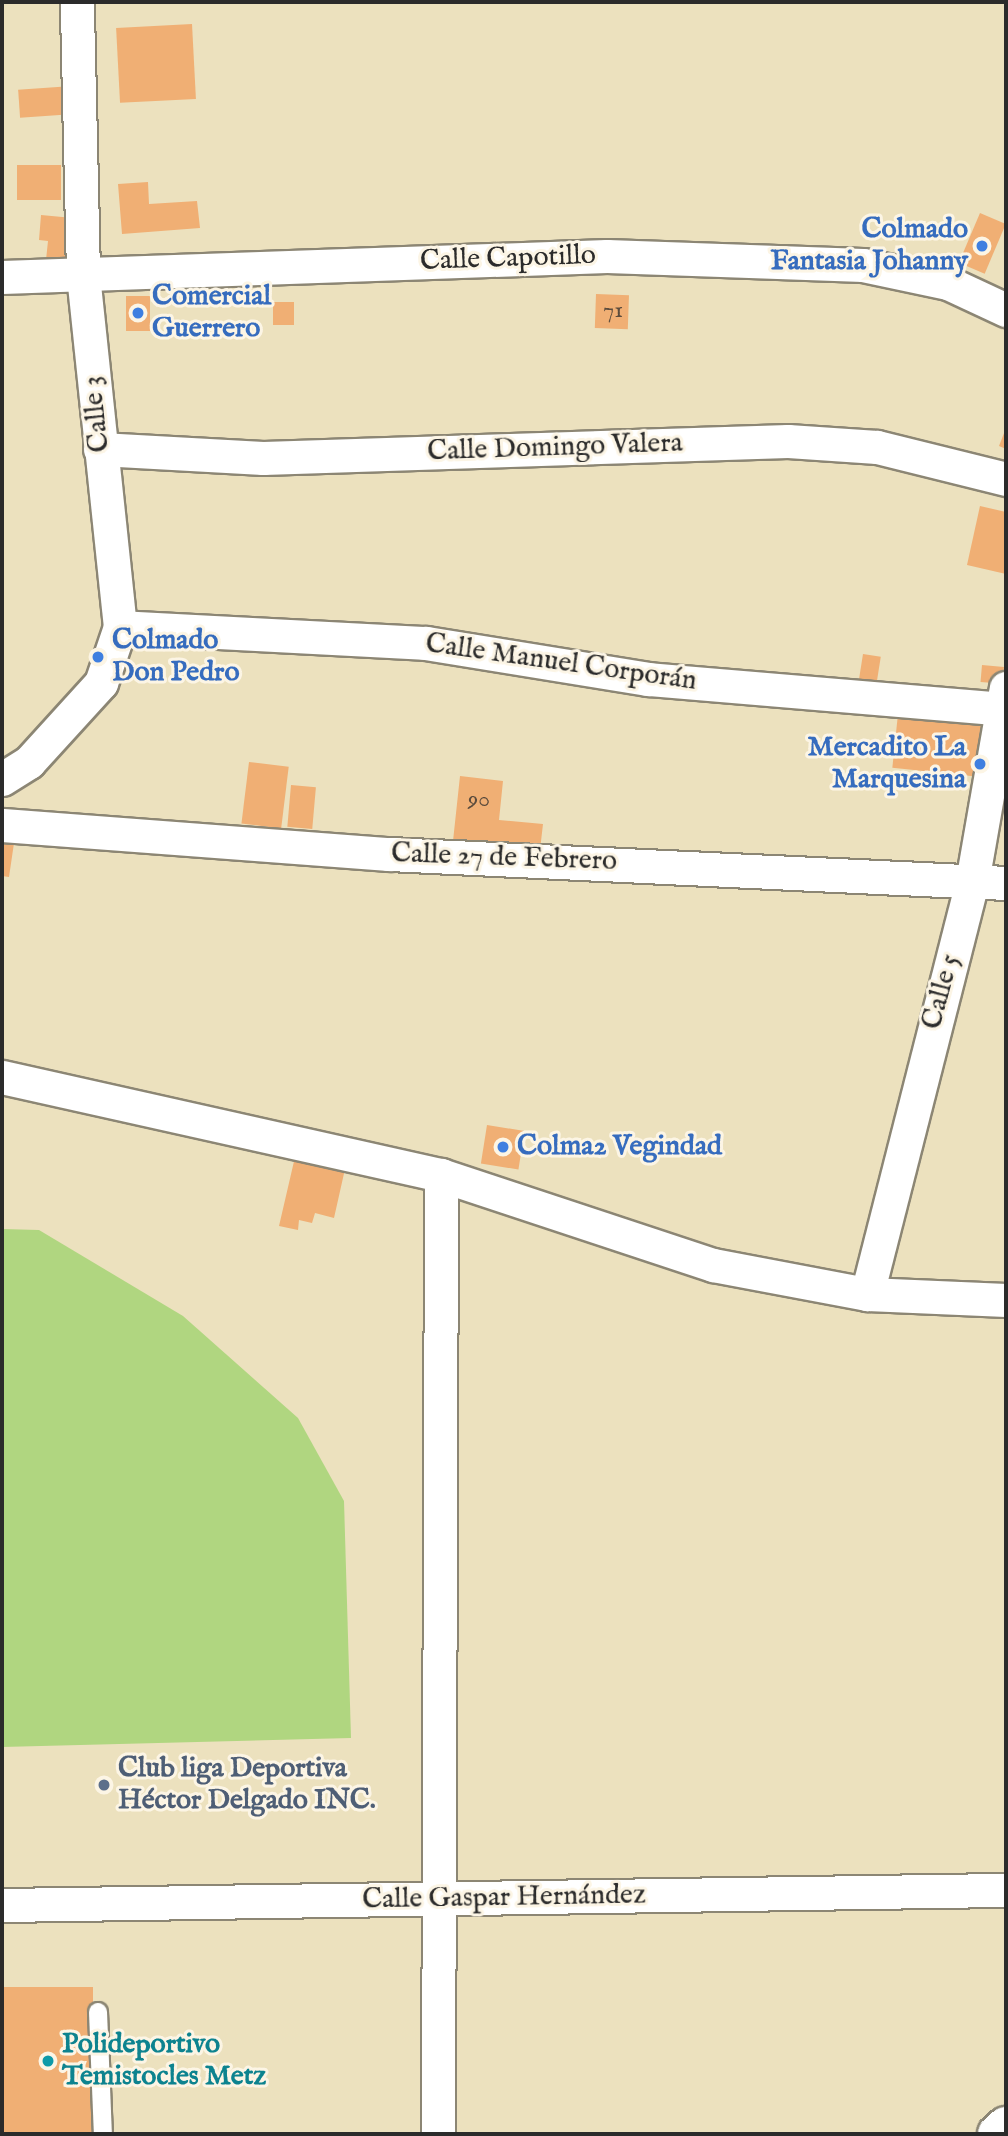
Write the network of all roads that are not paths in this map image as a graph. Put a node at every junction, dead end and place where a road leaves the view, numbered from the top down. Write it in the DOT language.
graph roads {
  1 [pos="77,2"];
  2 [pos="83,274"];
  3 [pos="2,277"];
  4 [pos="1006,310"];
  5 [pos="100,449"];
  6 [pos="1006,479"];
  7 [pos="120,627"];
  8 [pos="1004,699"];
  9 [pos="2,779"];
  10 [pos="2,825"];
  11 [pos="972,881"];
  12 [pos="1006,883"];
  13 [pos="2,1077"];
  14 [pos="441,1175"];
  15 [pos="867,1294"];
  16 [pos="1006,1300"];
  17 [pos="1006,1890"];
  18 [pos="443,1899"];
  19 [pos="2,1905"];
  20 [pos="98,2012"];
  21 [pos="1006,2126"];
  22 [pos="103,2134"];
  23 [pos="438,2134"];
  24 [pos="997,2134"];
  1 -- 2 [label="street, Calle 3"];
  2 -- 3 [label="street, Calle Capotillo"];
  2 -- 4 [label="street, Calle Capotillo"];
  2 -- 5 [label="street, Calle 3"];
  5 -- 6 [label="street, Calle Domingo Valera"];
  5 -- 7 [label="street, Calle 3"];
  7 -- 8 [label="street, Calle Manuel Corporán"];
  7 -- 9 [label="street, Calle 3"];
  8 -- 11 [label="street, Calle 5"];
  10 -- 11 [label="street, Calle 27 de Febrero"];
  11 -- 12 [label="street, Calle 27 de Febrero"];
  11 -- 15 [label="street, Calle 5"];
  13 -- 14 [label="street"];
  14 -- 15 [label="street"];
  14 -- 18 [label="street"];
  15 -- 16 [label="street"];
  17 -- 18 [label="street, Calle Gaspar Hernández"];
  18 -- 19 [label="street, Calle Gaspar Hernández"];
  18 -- 23 [label="street"];
  20 -- 22 [label="lane"];
  21 -- 24 [label="street"];
}
